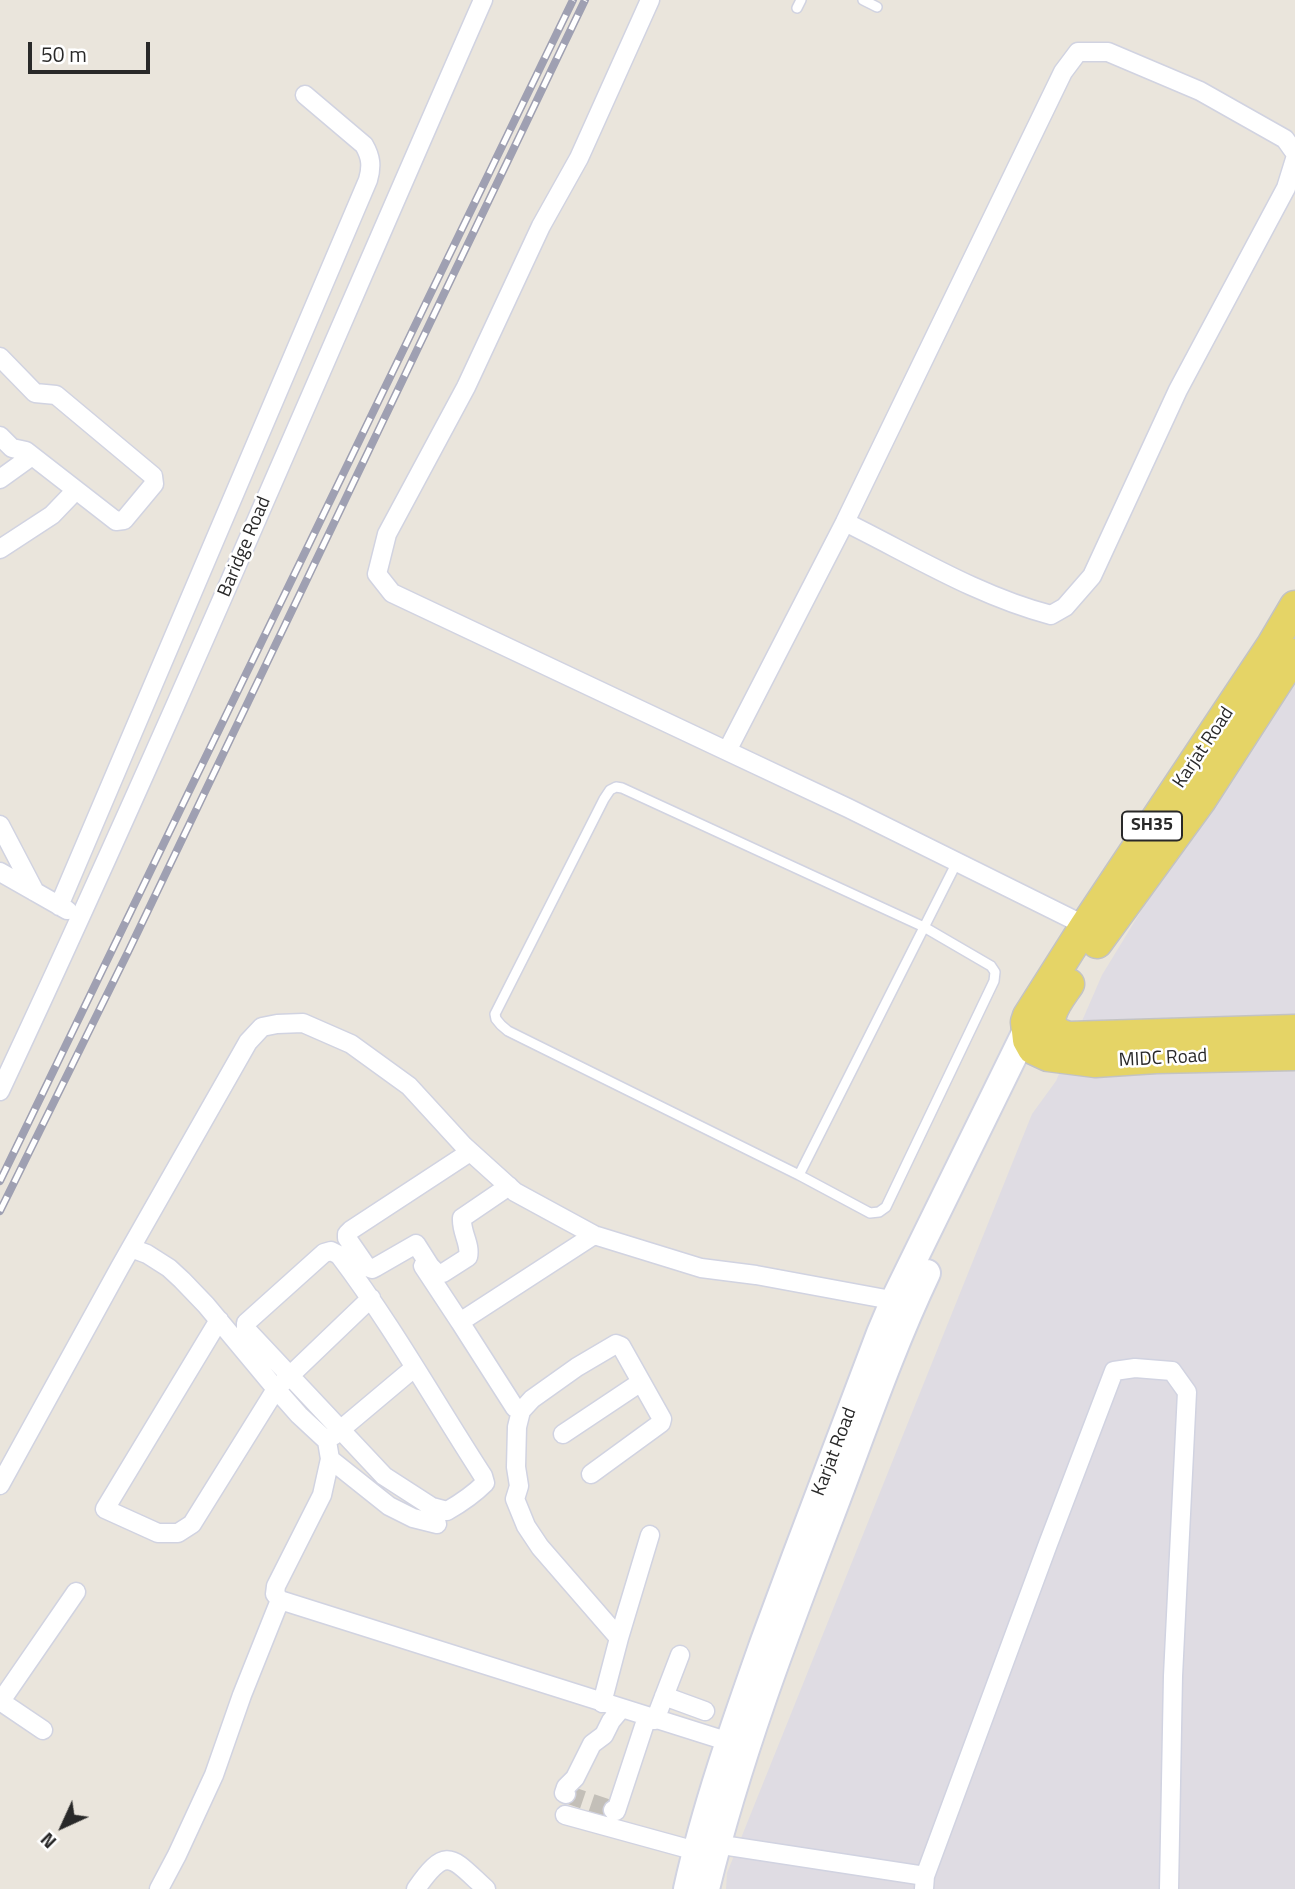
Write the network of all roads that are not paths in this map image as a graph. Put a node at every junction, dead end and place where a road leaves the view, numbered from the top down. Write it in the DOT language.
graph roads {
  1 [pos="483,0"];
  2 [pos="650,0"];
  3 [pos="863,0"];
  4 [pos="877,7"];
  5 [pos="305,95"];
  6 [pos="1295,153"];
  7 [pos="1295,159"];
  8 [pos="0,357"];
  9 [pos="0,436"];
  10 [pos="32,456"];
  11 [pos="0,479"];
  12 [pos="76,490"];
  13 [pos="845,522"];
  14 [pos="0,549"];
  15 [pos="1295,606"];
  16 [pos="1295,654"];
  17 [pos="727,751"];
  18 [pos="0,825"];
  19 [pos="957,862"];
  20 [pos="0,872"];
  21 [pos="35,892"];
  22 [pos="59,906"];
  23 [pos="80,918"];
  24 [pos="924,927"];
  25 [pos="1094,930"];
  26 [pos="1040,1030"];
  27 [pos="1295,1030"];
  28 [pos="1295,1055"];
  29 [pos="0,1091"];
  30 [pos="470,1152"];
  31 [pos="799,1175"];
  32 [pos="509,1186"];
  33 [pos="594,1235"];
  34 [pos="411,1247"];
  35 [pos="131,1248"];
  36 [pos="371,1298"];
  37 [pos="903,1302"];
  38 [pos="219,1320"];
  39 [pos="460,1322"];
  40 [pos="414,1368"];
  41 [pos="289,1375"];
  42 [pos="641,1381"];
  43 [pos="276,1389"];
  44 [pos="515,1408"];
  45 [pos="563,1434"];
  46 [pos="332,1444"];
  47 [pos="591,1474"];
  48 [pos="0,1485"];
  49 [pos="437,1524"];
  50 [pos="650,1535"];
  51 [pos="76,1592"];
  52 [pos="280,1600"];
  53 [pos="619,1638"];
  54 [pos="680,1656"];
  55 [pos="664,1696"];
  56 [pos="0,1701"];
  57 [pos="602,1703"];
  58 [pos="621,1709"];
  59 [pos="705,1712"];
  60 [pos="651,1718"];
  61 [pos="43,1730"];
  62 [pos="737,1745"];
  63 [pos="566,1794"];
  64 [pos="612,1810"];
  65 [pos="565,1815"];
  66 [pos="704,1846"];
  67 [pos="924,1882"];
  68 [pos="159,1889"];
  69 [pos="416,1889"];
  70 [pos="486,1889"];
  71 [pos="687,1889"];
  72 [pos="706,1889"];
  73 [pos="1169,1889"];
  1 -- 23 [label="street, Baridge Road"];
  2 -- 17 [label="street"];
  3 -- 4 [label="lane"];
  5 -- 22 [label="street"];
  6 -- 13 [label="street"];
  7 -- 13 [label="street"];
  8 -- 12 [label="street"];
  9 -- 10 [label="street"];
  10 -- 11 [label="street"];
  10 -- 12 [label="street"];
  12 -- 14 [label="street"];
  13 -- 17 [label="street"];
  15 -- 25 [label="main road, Karjat Road / SH35"];
  16 -- 25 [label="main road, Karjat Road / SH35"];
  17 -- 19 [label="street"];
  18 -- 21 [label="street"];
  19 -- 24 [label="lane"];
  19 -- 25 [label="street"];
  20 -- 21 [label="street"];
  21 -- 22 [label="street"];
  22 -- 23 [label="street"];
  23 -- 29 [label="street, Baridge Road"];
  24 -- 31 [label="lane"];
  24 -- 31 [label="lane"];
  24 -- 31 [label="lane"];
  25 -- 26 [label="main road, Karjat Road / SH35"];
  26 -- 27 [label="main road, MIDC Road"];
  26 -- 28 [label="main road, MIDC Road"];
  26 -- 37 [label="main road, Karjat Road"];
  30 -- 32 [label="street"];
  30 -- 34 [label="street"];
  30 -- 35 [label="street"];
  32 -- 33 [label="street"];
  32 -- 34 [label="street"];
  33 -- 37 [label="street"];
  33 -- 39 [label="street"];
  34 -- 39 [label="street"];
  35 -- 38 [label="street"];
  35 -- 48 [label="street"];
  36 -- 40 [label="street"];
  36 -- 41 [label="street"];
  36 -- 41 [label="street"];
  37 -- 62 [label="main road, Karjat Road"];
  38 -- 43 [label="street"];
  38 -- 43 [label="street"];
  39 -- 44 [label="street"];
  40 -- 46 [label="street"];
  40 -- 46 [label="street"];
  41 -- 43 [label="street"];
  41 -- 46 [label="street"];
  42 -- 45 [label="street"];
  42 -- 47 [label="street"];
  42 -- 53 [label="street"];
  43 -- 46 [label="street"];
  46 -- 49 [label="street"];
  46 -- 52 [label="street"];
  50 -- 53 [label="street"];
  51 -- 56 [label="street"];
  52 -- 57 [label="street"];
  52 -- 68 [label="street"];
  53 -- 57 [label="street"];
  54 -- 55 [label="street"];
  55 -- 59 [label="street"];
  55 -- 60 [label="street"];
  56 -- 61 [label="street"];
  57 -- 58 [label="street"];
  58 -- 60 [label="street"];
  58 -- 63 [label="street"];
  60 -- 62 [label="street"];
  60 -- 64 [label="street"];
  62 -- 66 [label="main road, Karjat Road"];
  65 -- 66 [label="street"];
  66 -- 67 [label="street"];
  66 -- 71 [label="main road, Karjat Road"];
  66 -- 72 [label="main road, Karjat Road"];
  67 -- 73 [label="street"];
  69 -- 70 [label="street"];
}
